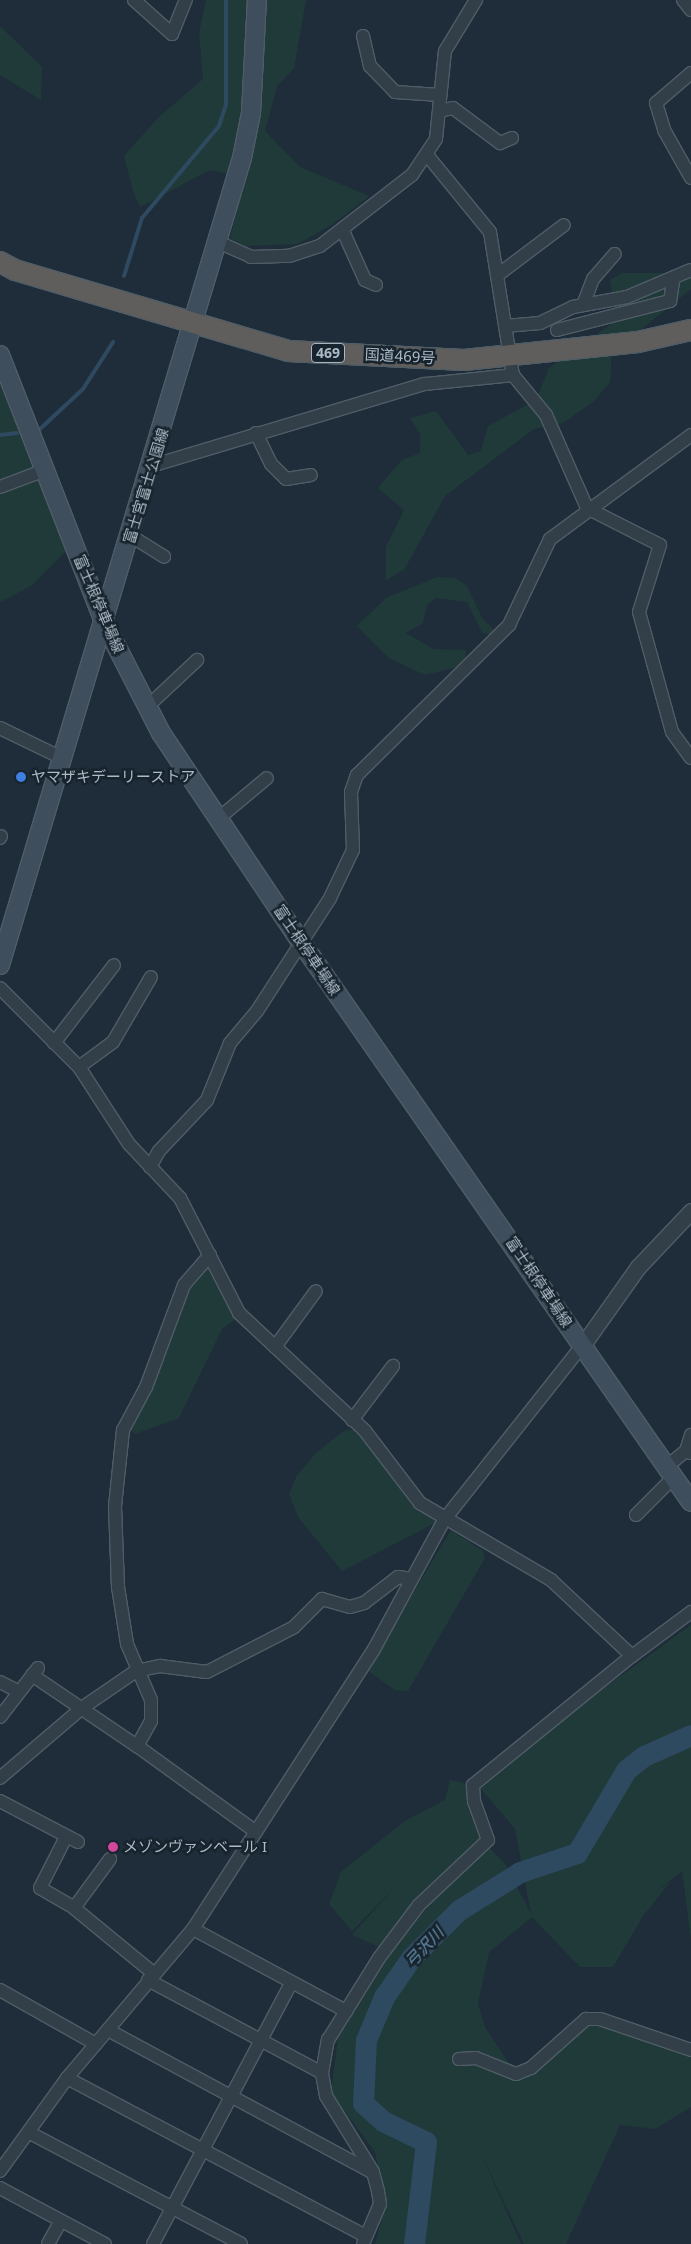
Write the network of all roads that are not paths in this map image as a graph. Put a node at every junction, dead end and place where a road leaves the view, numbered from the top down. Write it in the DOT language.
graph roads {
  1 [pos="134,0"];
  2 [pos="186,0"];
  3 [pos="258,0"];
  4 [pos="476,0"];
  5 [pos="683,0"];
  6 [pos="691,10"];
  7 [pos="363,36"];
  8 [pos="691,73"];
  9 [pos="440,95"];
  10 [pos="439,111"];
  11 [pos="512,138"];
  12 [pos="427,155"];
  13 [pos="691,178"];
  14 [pos="564,226"];
  15 [pos="343,231"];
  16 [pos="218,242"];
  17 [pos="615,254"];
  18 [pos="0,262"];
  19 [pos="691,270"];
  20 [pos="499,274"];
  21 [pos="674,277"];
  22 [pos="376,285"];
  23 [pos="584,305"];
  24 [pos="194,326"];
  25 [pos="505,326"];
  26 [pos="558,330"];
  27 [pos="691,330"];
  28 [pos="0,355"];
  29 [pos="511,366"];
  30 [pos="256,432"];
  31 [pos="691,435"];
  32 [pos="151,466"];
  33 [pos="45,470"];
  34 [pos="311,475"];
  35 [pos="0,487"];
  36 [pos="587,508"];
  37 [pos="131,536"];
  38 [pos="164,557"];
  39 [pos="105,624"];
  40 [pos="197,660"];
  41 [pos="147,707"];
  42 [pos="0,728"];
  43 [pos="62,758"];
  44 [pos="691,758"];
  45 [pos="266,778"];
  46 [pos="219,818"];
  47 [pos="301,942"];
  48 [pos="0,965"];
  49 [pos="114,965"];
  50 [pos="151,977"];
  51 [pos="0,988"];
  52 [pos="54,1043"];
  53 [pos="79,1067"];
  54 [pos="150,1167"];
  55 [pos="691,1211"];
  56 [pos="210,1255"];
  57 [pos="316,1291"];
  58 [pos="582,1346"];
  59 [pos="275,1347"];
  60 [pos="393,1366"];
  61 [pos="352,1420"];
  62 [pos="691,1435"];
  63 [pos="688,1452"];
  64 [pos="670,1472"];
  65 [pos="691,1502"];
  66 [pos="636,1515"];
  67 [pos="444,1520"];
  68 [pos="412,1578"];
  69 [pos="691,1612"];
  70 [pos="632,1656"];
  71 [pos="136,1671"];
  72 [pos="0,1682"];
  73 [pos="18,1691"];
  74 [pos="82,1708"];
  75 [pos="0,1717"];
  76 [pos="137,1746"];
  77 [pos="0,1778"];
  78 [pos="0,1801"];
  79 [pos="256,1831"];
  80 [pos="66,1837"];
  81 [pos="78,1842"];
  82 [pos="110,1859"];
  83 [pos="74,1908"];
  84 [pos="193,1929"];
  85 [pos="151,1977"];
  86 [pos="290,1983"];
  87 [pos="0,1990"];
  88 [pos="346,2011"];
  89 [pos="108,2030"];
  90 [pos="261,2041"];
  91 [pos="96,2044"];
  92 [pos="691,2050"];
  93 [pos="459,2059"];
  94 [pos="322,2073"];
  95 [pos="67,2078"];
  96 [pos="230,2097"];
  97 [pos="30,2133"];
  98 [pos="204,2152"];
  99 [pos="0,2171"];
  100 [pos="373,2172"];
  101 [pos="0,2188"];
  102 [pos="171,2208"];
  103 [pos="61,2221"];
  104 [pos="364,2240"];
  105 [pos="48,2244"];
  106 [pos="105,2244"];
  107 [pos="153,2244"];
  108 [pos="241,2244"];
  1 -- 2 [label="street"];
  3 -- 16 [label="main road, 富士宮富士公園線"];
  4 -- 9 [label="street"];
  5 -- 6 [label="street"];
  7 -- 9 [label="street"];
  8 -- 13 [label="street"];
  9 -- 10 [label="street"];
  10 -- 11 [label="street"];
  10 -- 12 [label="street"];
  12 -- 15 [label="street"];
  12 -- 20 [label="street"];
  14 -- 20 [label="street"];
  15 -- 16 [label="street"];
  15 -- 22 [label="street"];
  16 -- 24 [label="main road, 富士宮富士公園線"];
  17 -- 23 [label="street"];
  18 -- 24 [label="highway, 国道469号 / 469"];
  19 -- 21 [label="street"];
  20 -- 25 [label="street"];
  21 -- 23 [label="street"];
  21 -- 26 [label="street"];
  23 -- 25 [label="street"];
  24 -- 29 [label="highway, 国道469号 / 469"];
  24 -- 32 [label="main road, 富士宮富士公園線"];
  25 -- 29 [label="street"];
  27 -- 29 [label="highway, 国道469号 / 469"];
  28 -- 33 [label="main road, 富士根停車場線"];
  29 -- 30 [label="street"];
  29 -- 36 [label="street"];
  30 -- 32 [label="street"];
  30 -- 34 [label="street"];
  31 -- 36 [label="street"];
  32 -- 37 [label="main road, 富士宮富士公園線"];
  33 -- 35 [label="street"];
  33 -- 39 [label="main road, 富士根停車場線"];
  36 -- 44 [label="street"];
  36 -- 47 [label="street"];
  37 -- 38 [label="street"];
  37 -- 39 [label="main road, 富士宮富士公園線"];
  39 -- 41 [label="main road, 富士根停車場線"];
  39 -- 43 [label="main road, 富士宮富士公園線"];
  40 -- 41 [label="street"];
  41 -- 46 [label="main road, 富士根停車場線"];
  42 -- 43 [label="street"];
  43 -- 48 [label="main road, 富士宮富士公園線"];
  45 -- 46 [label="street"];
  46 -- 47 [label="main road, 富士根停車場線"];
  47 -- 54 [label="street"];
  47 -- 58 [label="main road, 富士根停車場線"];
  49 -- 52 [label="street"];
  50 -- 53 [label="street"];
  51 -- 52 [label="street"];
  52 -- 53 [label="street"];
  53 -- 54 [label="street"];
  54 -- 56 [label="street"];
  55 -- 58 [label="street"];
  56 -- 59 [label="street"];
  56 -- 71 [label="street"];
  57 -- 59 [label="street"];
  58 -- 64 [label="main road, 富士根停車場線"];
  58 -- 67 [label="street"];
  59 -- 61 [label="street"];
  60 -- 61 [label="street"];
  61 -- 67 [label="street"];
  62 -- 63 [label="street"];
  63 -- 64 [label="street"];
  64 -- 65 [label="main road, 富士根停車場線"];
  64 -- 66 [label="street"];
  67 -- 68 [label="street"];
  67 -- 70 [label="street"];
  68 -- 71 [label="street"];
  68 -- 79 [label="street"];
  69 -- 70 [label="street"];
  70 -- 88 [label="street"];
  71 -- 74 [label="street"];
  71 -- 76 [label="street"];
  72 -- 73 [label="street"];
  73 -- 74 [label="street"];
  73 -- 75 [label="street"];
  74 -- 76 [label="street"];
  74 -- 77 [label="street"];
  76 -- 79 [label="street"];
  78 -- 80 [label="street"];
  79 -- 84 [label="street"];
  80 -- 81 [label="street"];
  80 -- 83 [label="street"];
  82 -- 83 [label="street"];
  83 -- 85 [label="street"];
  84 -- 85 [label="street"];
  84 -- 86 [label="street"];
  85 -- 89 [label="street"];
  85 -- 90 [label="street"];
  86 -- 88 [label="street"];
  86 -- 90 [label="street"];
  87 -- 91 [label="street"];
  88 -- 94 [label="street"];
  89 -- 91 [label="street"];
  89 -- 96 [label="street"];
  90 -- 94 [label="street"];
  90 -- 96 [label="street"];
  91 -- 95 [label="street"];
  92 -- 93 [label="street"];
  94 -- 100 [label="street"];
  95 -- 97 [label="street"];
  95 -- 98 [label="street"];
  96 -- 98 [label="street"];
  96 -- 100 [label="street"];
  97 -- 99 [label="street"];
  97 -- 102 [label="street"];
  98 -- 102 [label="street"];
  98 -- 104 [label="street"];
  100 -- 104 [label="street"];
  101 -- 103 [label="street"];
  102 -- 107 [label="street"];
  102 -- 108 [label="street"];
  103 -- 105 [label="street"];
  103 -- 106 [label="street"];
}
